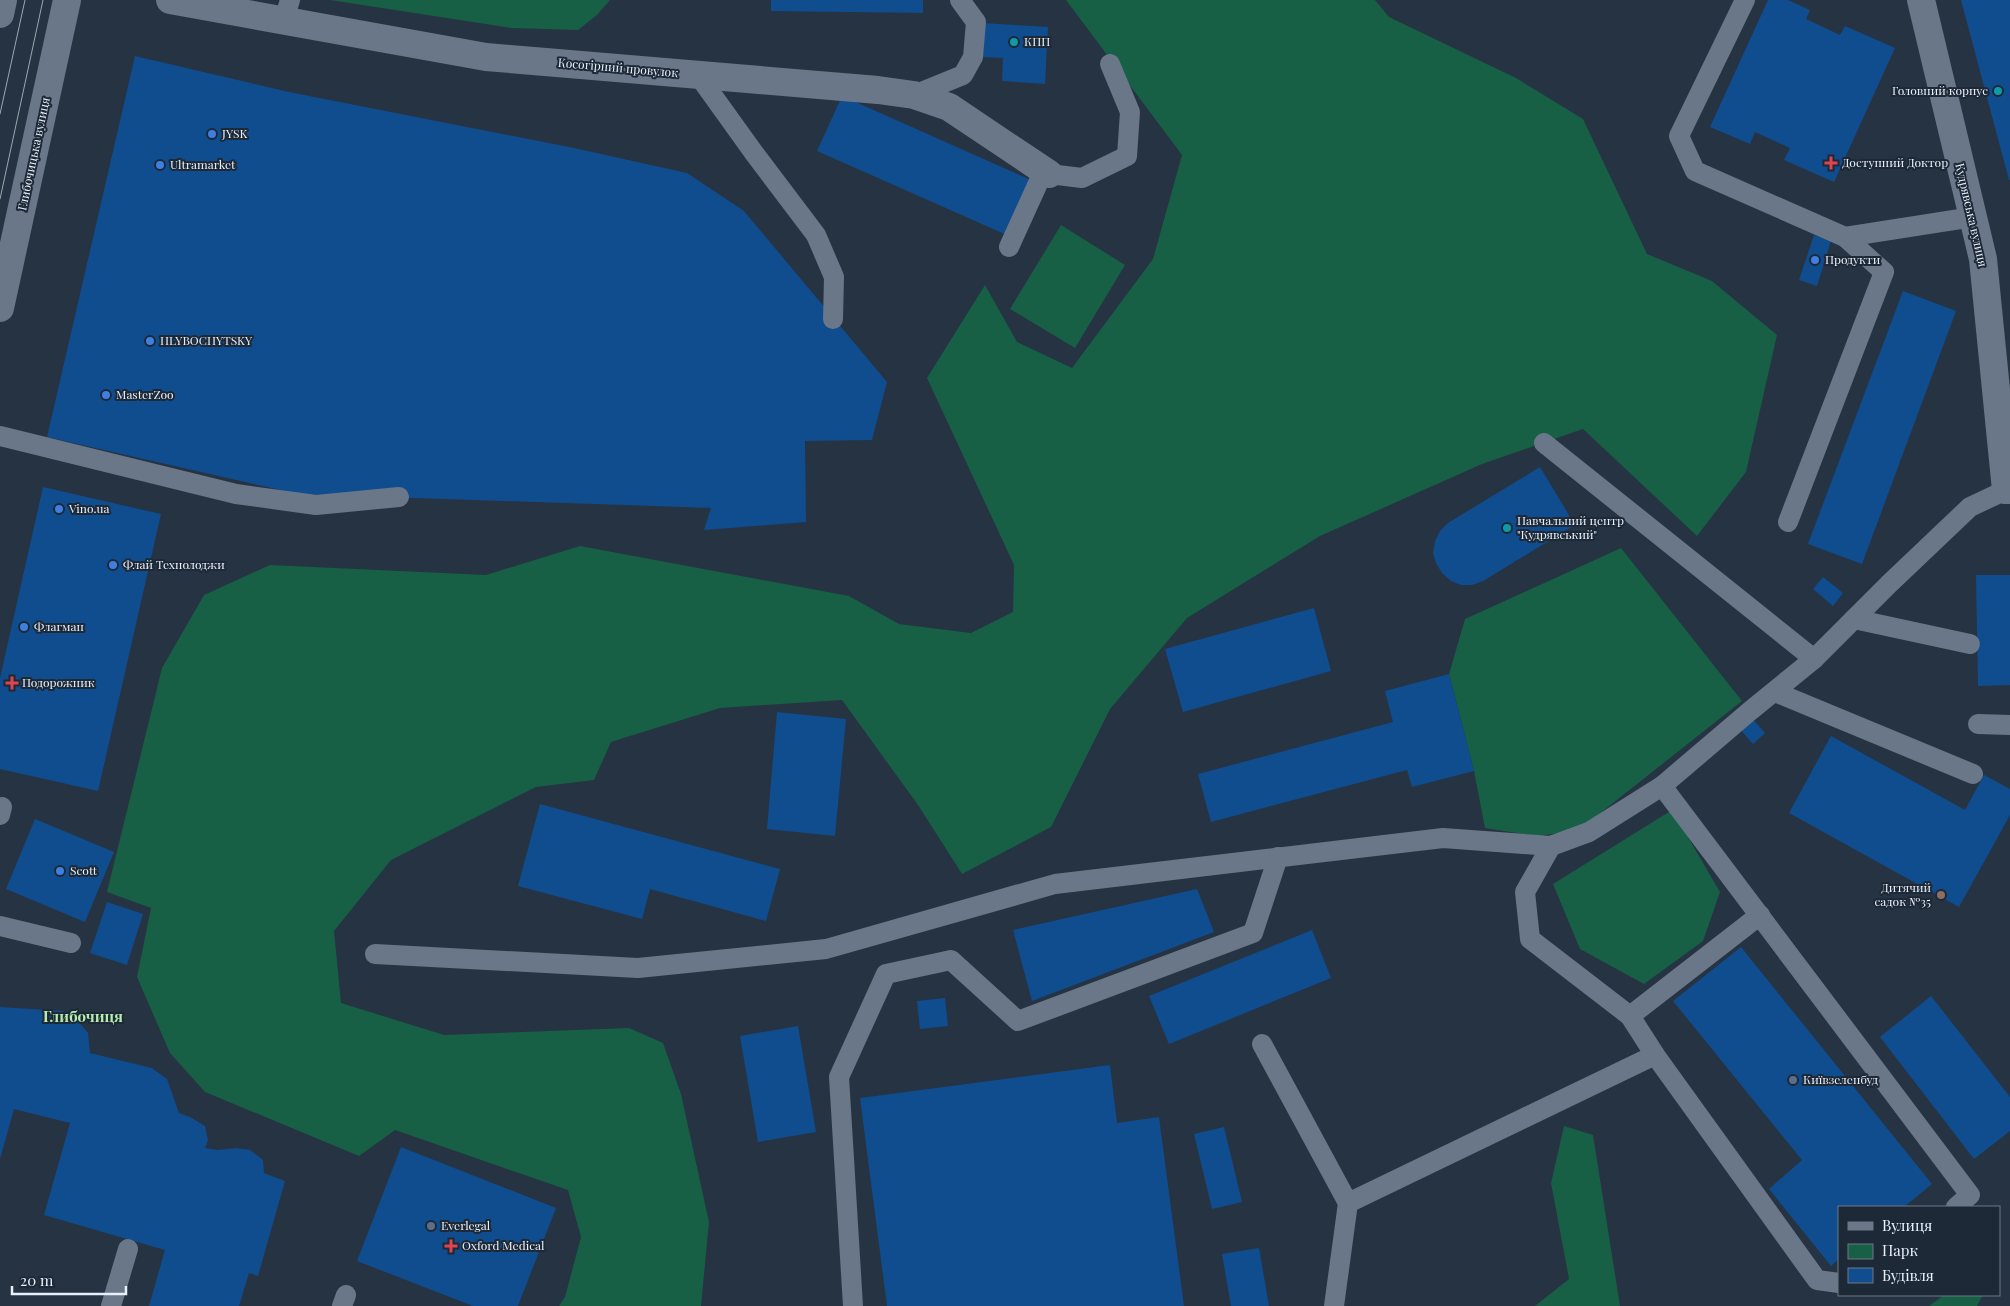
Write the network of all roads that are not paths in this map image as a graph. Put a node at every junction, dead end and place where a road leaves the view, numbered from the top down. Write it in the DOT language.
graph roads {
  1 [pos="3,0"];
  2 [pos="67,0"];
  3 [pos="170,0"];
  4 [pos="960,0"];
  5 [pos="1745,0"];
  6 [pos="1921,0"];
  7 [pos="287,10"];
  8 [pos="0,14"];
  9 [pos="1110,64"];
  10 [pos="698,75"];
  11 [pos="914,95"];
  12 [pos="1046,172"];
  13 [pos="1973,217"];
  14 [pos="1845,238"];
  15 [pos="1008,247"];
  16 [pos="0,308"];
  17 [pos="833,319"];
  18 [pos="0,436"];
  19 [pos="1544,443"];
  20 [pos="2008,490"];
  21 [pos="399,497"];
  22 [pos="1788,522"];
  23 [pos="1854,619"];
  24 [pos="1970,644"];
  25 [pos="1814,659"];
  26 [pos="1775,692"];
  27 [pos="1978,724"];
  28 [pos="2010,725"];
  29 [pos="1973,774"];
  30 [pos="1662,786"];
  31 [pos="1551,846"];
  32 [pos="1278,857"];
  33 [pos="1760,915"];
  34 [pos="0,926"];
  35 [pos="71,943"];
  36 [pos="375,954"];
  37 [pos="1630,1016"];
  38 [pos="1262,1044"];
  39 [pos="1655,1056"];
  40 [pos="1348,1203"];
  41 [pos="1957,1206"];
  42 [pos="128,1249"];
  43 [pos="1838,1283"];
  44 [pos="111,1306"];
  45 [pos="853,1306"];
  46 [pos="1334,1306"];
  1 -- 8 [label="street"];
  2 -- 16 [label="street, Глибочицька вулиця"];
  3 -- 7 [label="street, Косогірний провулок"];
  4 -- 11 [label="lane"];
  5 -- 14 [label="lane"];
  6 -- 13 [label="street, Кудрявська вулиця"];
  7 -- 10 [label="street, Косогірний провулок"];
  9 -- 12 [label="lane"];
  10 -- 11 [label="street, Косогірний провулок"];
  10 -- 17 [label="lane"];
  11 -- 12 [label="street, Косогірний провулок"];
  12 -- 15 [label="lane"];
  13 -- 14 [label="lane"];
  13 -- 20 [label="street, Кудрявська вулиця"];
  14 -- 22 [label="lane"];
  18 -- 21 [label="lane"];
  19 -- 25 [label="lane"];
  20 -- 23 [label="lane"];
  23 -- 24 [label="lane"];
  23 -- 25 [label="lane"];
  25 -- 26 [label="lane"];
  26 -- 29 [label="lane"];
  26 -- 30 [label="lane"];
  27 -- 28 [label="lane"];
  30 -- 31 [label="lane"];
  30 -- 33 [label="lane"];
  31 -- 32 [label="lane"];
  31 -- 37 [label="lane"];
  32 -- 36 [label="lane"];
  32 -- 45 [label="lane"];
  33 -- 37 [label="lane"];
  33 -- 41 [label="lane"];
  34 -- 35 [label="lane"];
  37 -- 39 [label="lane"];
  38 -- 40 [label="lane"];
  39 -- 40 [label="lane"];
  39 -- 43 [label="lane"];
  40 -- 46 [label="lane"];
  42 -- 44 [label="lane"];
}
